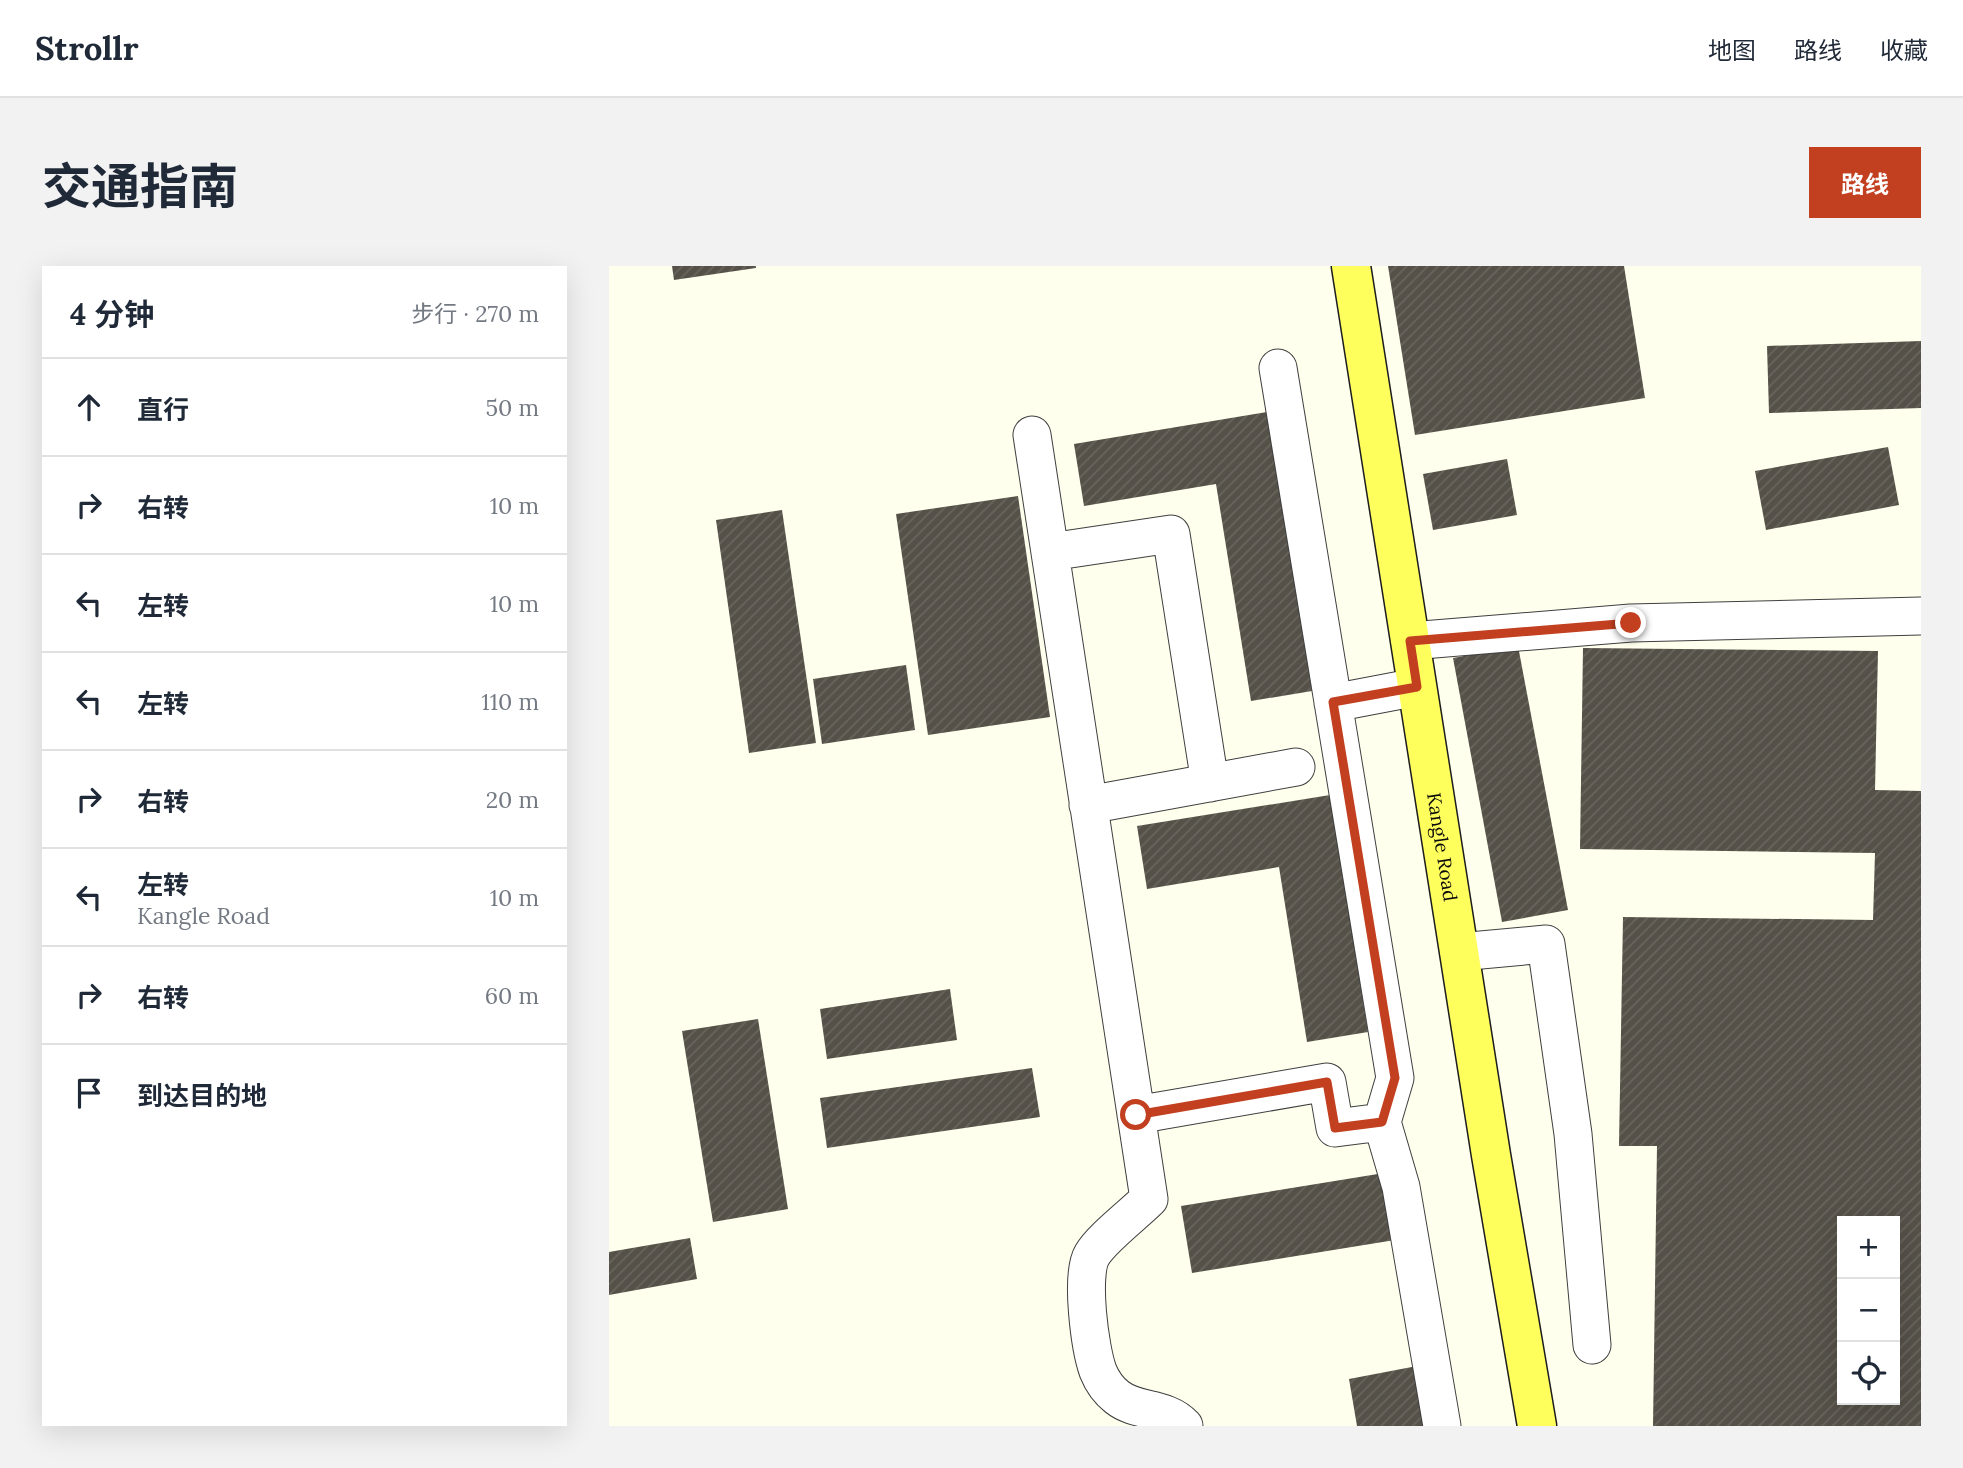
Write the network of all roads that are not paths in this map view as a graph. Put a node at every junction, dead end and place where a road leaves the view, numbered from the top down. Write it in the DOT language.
graph roads {
  1 [pos="1351,266"];
  2 [pos="1278,368"];
  3 [pos="1032,435"];
  4 [pos="1050,552"];
  5 [pos="1921,617"];
  6 [pos="1410,641"];
  7 [pos="1417,687"];
  8 [pos="1333,702"];
  9 [pos="1296,767"];
  10 [pos="1210,783"];
  11 [pos="1089,805"];
  12 [pos="1459,952"];
  13 [pos="1136,1115"];
  14 [pos="1382,1122"];
  15 [pos="1592,1345"];
  16 [pos="1184,1426"];
  17 [pos="1442,1426"];
  18 [pos="1537,1426"];
  1 -- 6 [label="main road, Kangle Road"];
  2 -- 8 [label="street"];
  3 -- 4 [label="street"];
  4 -- 10 [label="street"];
  4 -- 11 [label="street"];
  5 -- 6 [label="street"];
  6 -- 7 [label="main road, Kangle Road"];
  7 -- 8 [label="street"];
  7 -- 12 [label="main road, Kangle Road"];
  8 -- 14 [label="street"];
  9 -- 10 [label="street"];
  10 -- 11 [label="street"];
  11 -- 13 [label="street"];
  12 -- 15 [label="street"];
  12 -- 18 [label="main road, Kangle Road"];
  13 -- 14 [label="street"];
  13 -- 16 [label="street"];
  14 -- 17 [label="street"];
}
